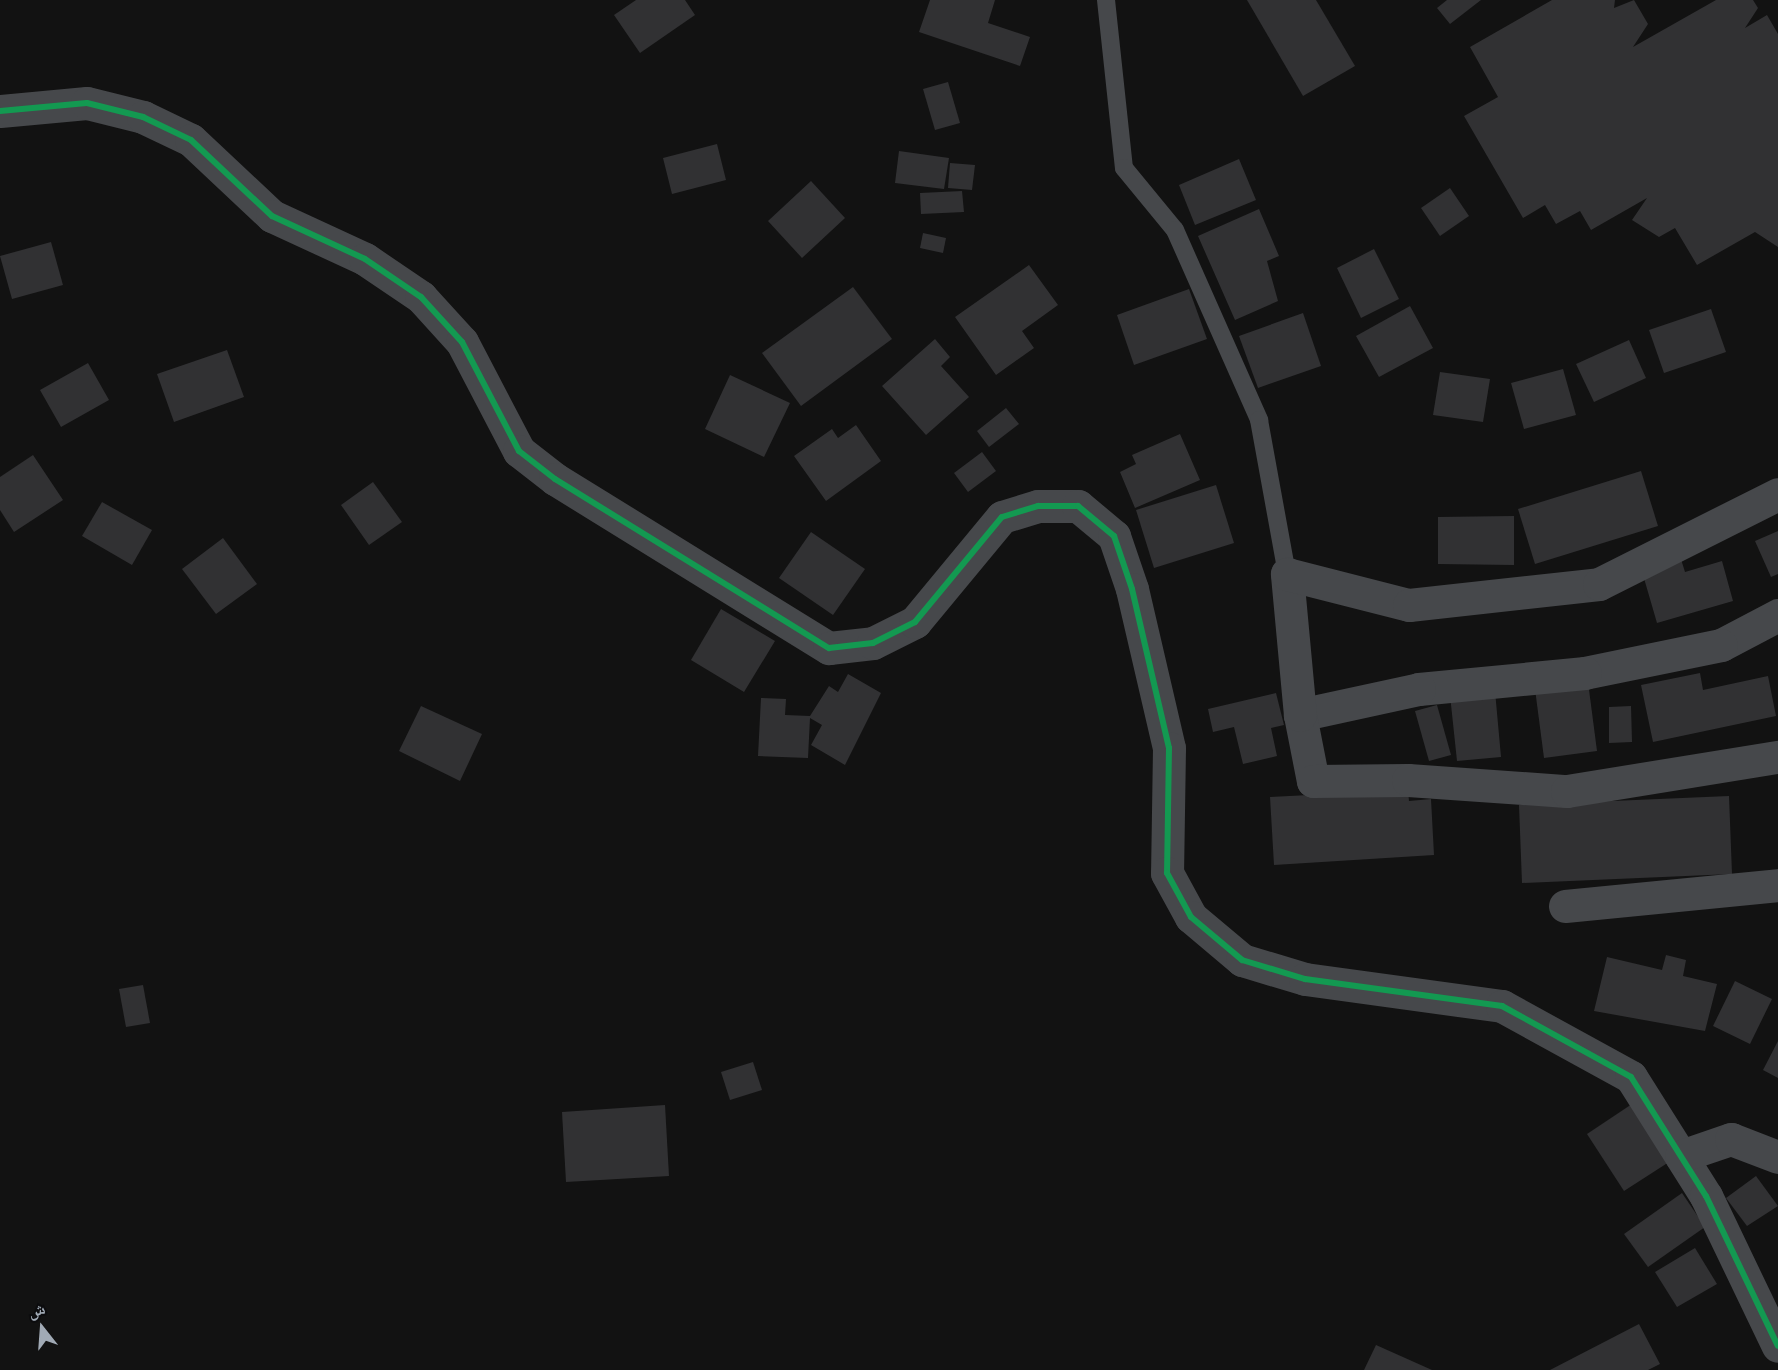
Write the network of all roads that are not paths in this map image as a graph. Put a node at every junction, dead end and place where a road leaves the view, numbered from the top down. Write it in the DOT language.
graph roads {
  1 [pos="1106,0"];
  2 [pos="0,111"];
  3 [pos="1778,494"];
  4 [pos="1287,574"];
  5 [pos="1778,615"];
  6 [pos="1300,715"];
  7 [pos="1778,757"];
  8 [pos="1778,885"];
  9 [pos="1565,906"];
  10 [pos="1681,1156"];
  11 [pos="1778,1157"];
  12 [pos="1778,1346"];
  1 -- 4 [label="lane"];
  2 -- 10 [label="street"];
  3 -- 4 [label="street"];
  4 -- 6 [label="street"];
  5 -- 6 [label="street"];
  6 -- 7 [label="street"];
  8 -- 9 [label="street"];
  10 -- 11 [label="street"];
  10 -- 12 [label="street"];
}
